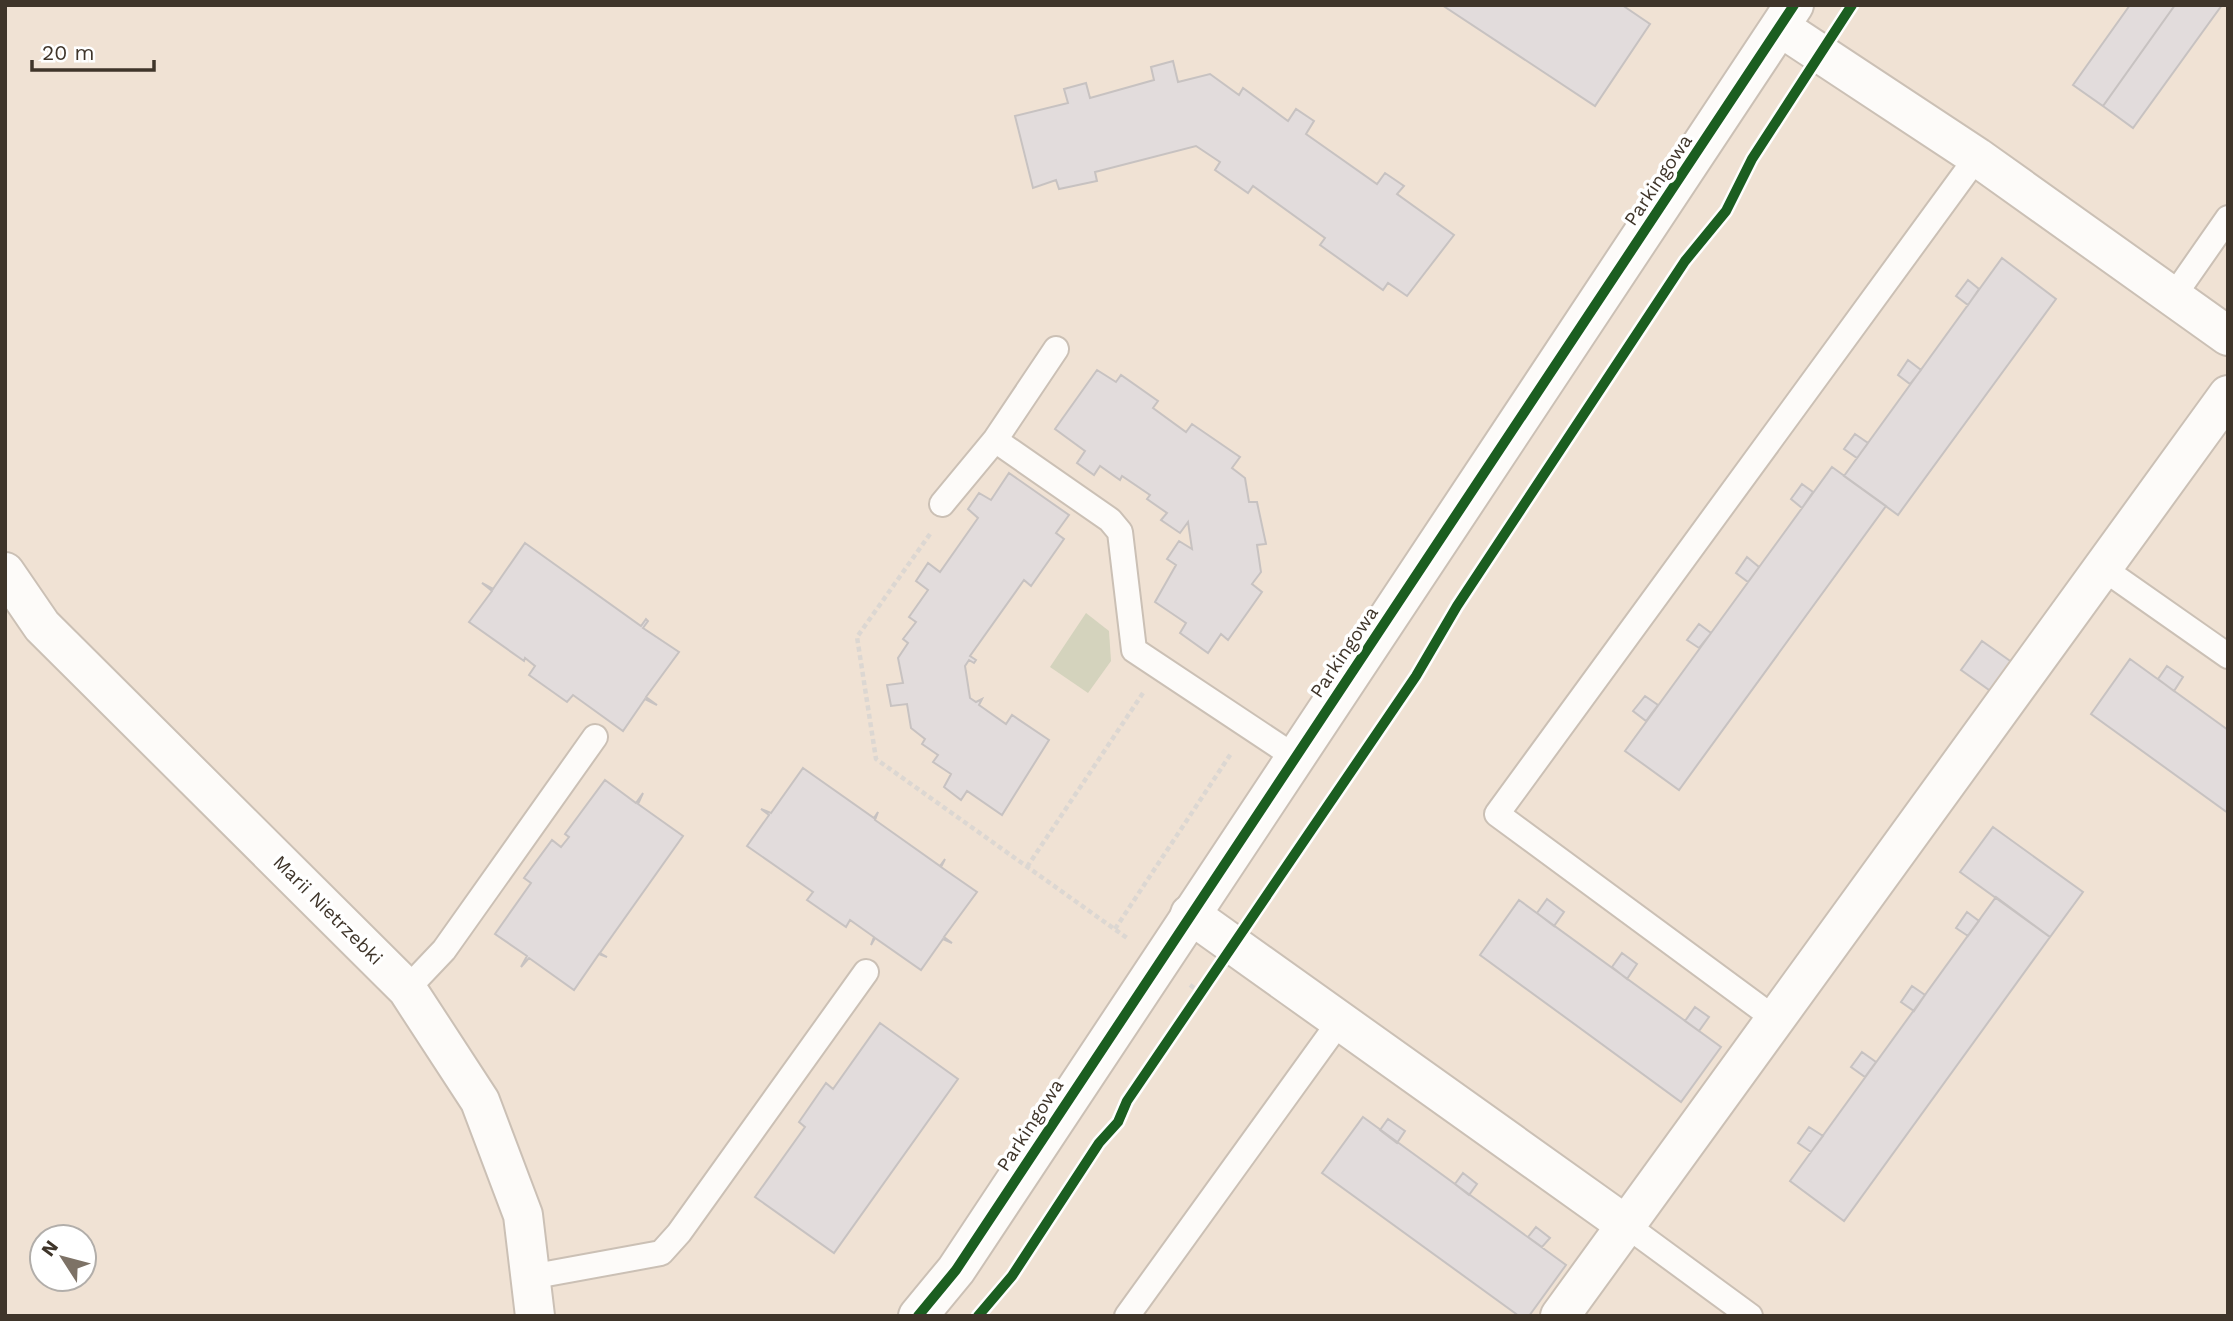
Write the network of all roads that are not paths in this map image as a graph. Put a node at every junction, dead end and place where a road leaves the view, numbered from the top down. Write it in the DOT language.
graph roads {
  1 [pos="1787,16"];
  2 [pos="1978,157"];
  3 [pos="2228,218"];
  4 [pos="2173,297"];
  5 [pos="2228,336"];
  6 [pos="1056,349"];
  7 [pos="2228,395"];
  8 [pos="995,440"];
  9 [pos="942,504"];
  10 [pos="2104,569"];
  11 [pos="5,572"];
  12 [pos="2228,656"];
  13 [pos="595,737"];
  14 [pos="1295,757"];
  15 [pos="1190,914"];
  16 [pos="866,972"];
  17 [pos="407,989"];
  18 [pos="1775,1019"];
  19 [pos="1340,1021"];
  20 [pos="1626,1225"];
  21 [pos="530,1277"];
  22 [pos="535,1316"];
  23 [pos="918,1316"];
  24 [pos="1127,1316"];
  25 [pos="1560,1316"];
  26 [pos="1749,1316"];
  1 -- 2 [label="street"];
  1 -- 14 [label="street, Parkingowa"];
  2 -- 4 [label="street"];
  2 -- 18 [label="lane"];
  3 -- 4 [label="lane"];
  4 -- 5 [label="street"];
  6 -- 8 [label="lane"];
  7 -- 10 [label="street"];
  8 -- 9 [label="lane"];
  8 -- 14 [label="lane"];
  10 -- 12 [label="lane"];
  10 -- 18 [label="street"];
  11 -- 17 [label="street, Marii Nietrzebki"];
  13 -- 17 [label="lane"];
  14 -- 15 [label="street, Parkingowa"];
  15 -- 19 [label="street"];
  15 -- 23 [label="street, Parkingowa"];
  16 -- 21 [label="lane"];
  17 -- 21 [label="street, Marii Nietrzebki"];
  18 -- 20 [label="street"];
  19 -- 20 [label="street"];
  19 -- 24 [label="lane"];
  20 -- 25 [label="street"];
  20 -- 26 [label="lane"];
  21 -- 22 [label="street, Marii Nietrzebki"];
}
